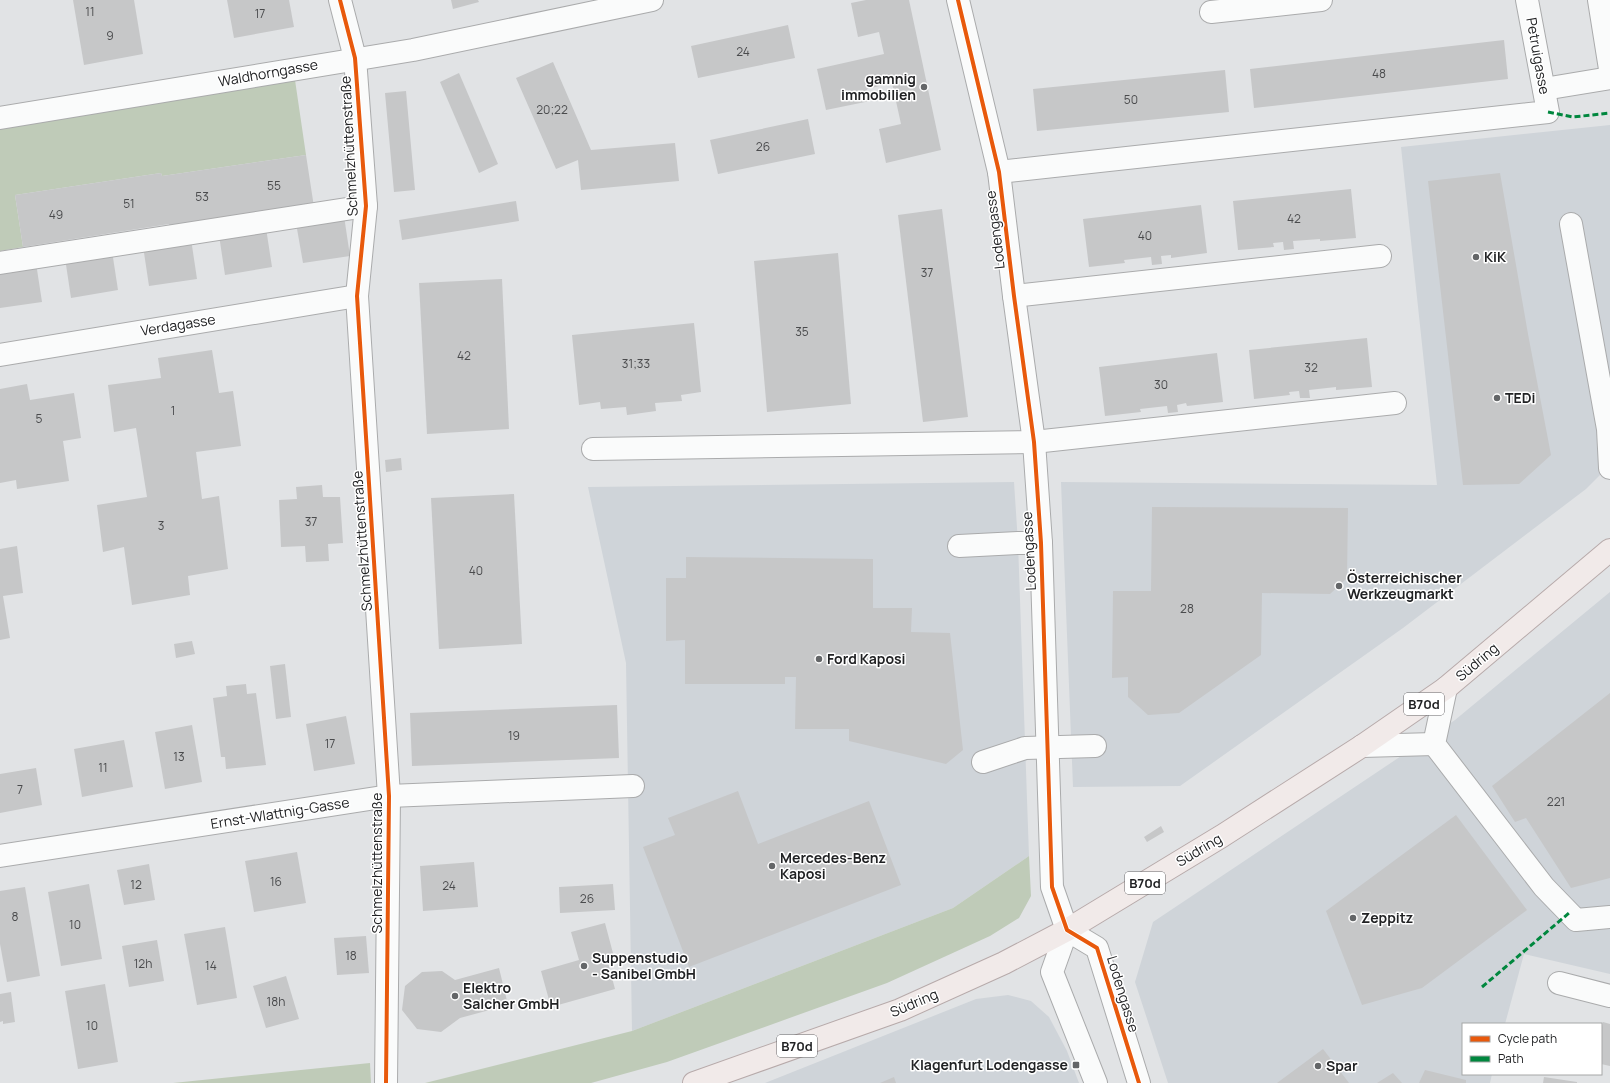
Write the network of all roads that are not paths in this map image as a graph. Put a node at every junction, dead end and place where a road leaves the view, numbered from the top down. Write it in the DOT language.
graph roads {
  1 [pos="340,0"];
  2 [pos="652,0"];
  3 [pos="958,0"];
  4 [pos="1322,0"];
  5 [pos="1527,0"];
  6 [pos="1599,0"];
  7 [pos="1211,12"];
  8 [pos="355,58"];
  9 [pos="1610,69"];
  10 [pos="1610,78"];
  11 [pos="1544,89"];
  12 [pos="0,118"];
  13 [pos="999,172"];
  14 [pos="366,206"];
  15 [pos="1571,224"];
  16 [pos="1380,256"];
  17 [pos="0,263"];
  18 [pos="357,296"];
  19 [pos="1014,296"];
  20 [pos="0,355"];
  21 [pos="1395,403"];
  22 [pos="1609,431"];
  23 [pos="1034,442"];
  24 [pos="593,449"];
  25 [pos="1610,468"];
  26 [pos="1041,543"];
  27 [pos="958,546"];
  28 [pos="1610,550"];
  29 [pos="1446,688"];
  30 [pos="1434,744"];
  31 [pos="1095,746"];
  32 [pos="1362,746"];
  33 [pos="1047,747"];
  34 [pos="983,762"];
  35 [pos="634,786"];
  36 [pos="389,796"];
  37 [pos="0,856"];
  38 [pos="1610,917"];
  39 [pos="1068,930"];
  40 [pos="1559,983"];
  41 [pos="1610,996"];
  42 [pos="386,1083"];
  43 [pos="694,1083"];
  44 [pos="1096,1083"];
  45 [pos="1138,1083"];
  1 -- 8 [label="street, Schmelzhüttenstraße"];
  2 -- 8 [label="street, Waldhorngasse"];
  3 -- 13 [label="street, Lodengasse"];
  4 -- 7 [label="street"];
  5 -- 11 [label="street, Petruigasse"];
  6 -- 9 [label="street"];
  8 -- 12 [label="street, Waldhorngasse"];
  8 -- 14 [label="street, Schmelzhüttenstraße"];
  10 -- 11 [label="street"];
  11 -- 13 [label="street, Petruigasse"];
  13 -- 19 [label="street, Lodengasse"];
  14 -- 17 [label="street"];
  14 -- 18 [label="street, Schmelzhüttenstraße"];
  15 -- 22 [label="street"];
  16 -- 19 [label="street"];
  18 -- 20 [label="street, Verdagasse"];
  18 -- 36 [label="street, Schmelzhüttenstraße"];
  19 -- 23 [label="street, Lodengasse"];
  21 -- 23 [label="street"];
  22 -- 25 [label="street"];
  23 -- 24 [label="street"];
  23 -- 26 [label="street, Lodengasse"];
  26 -- 27 [label="street"];
  26 -- 33 [label="street, Lodengasse"];
  28 -- 29 [label="main road, Südring / B70d"];
  29 -- 30 [label="street"];
  29 -- 32 [label="main road, Südring / B70d"];
  30 -- 32 [label="street"];
  30 -- 38 [label="street"];
  31 -- 33 [label="street"];
  32 -- 39 [label="main road, Südring / B70d"];
  33 -- 34 [label="street"];
  33 -- 39 [label="street, Lodengasse"];
  35 -- 36 [label="street, Ernst-Wlattnig-Gasse"];
  36 -- 37 [label="street, Ernst-Wlattnig-Gasse"];
  36 -- 42 [label="street, Schmelzhüttenstraße"];
  39 -- 43 [label="main road, Südring / B70d"];
  39 -- 44 [label="street"];
  39 -- 45 [label="street, Lodengasse"];
  40 -- 41 [label="street"];
}
